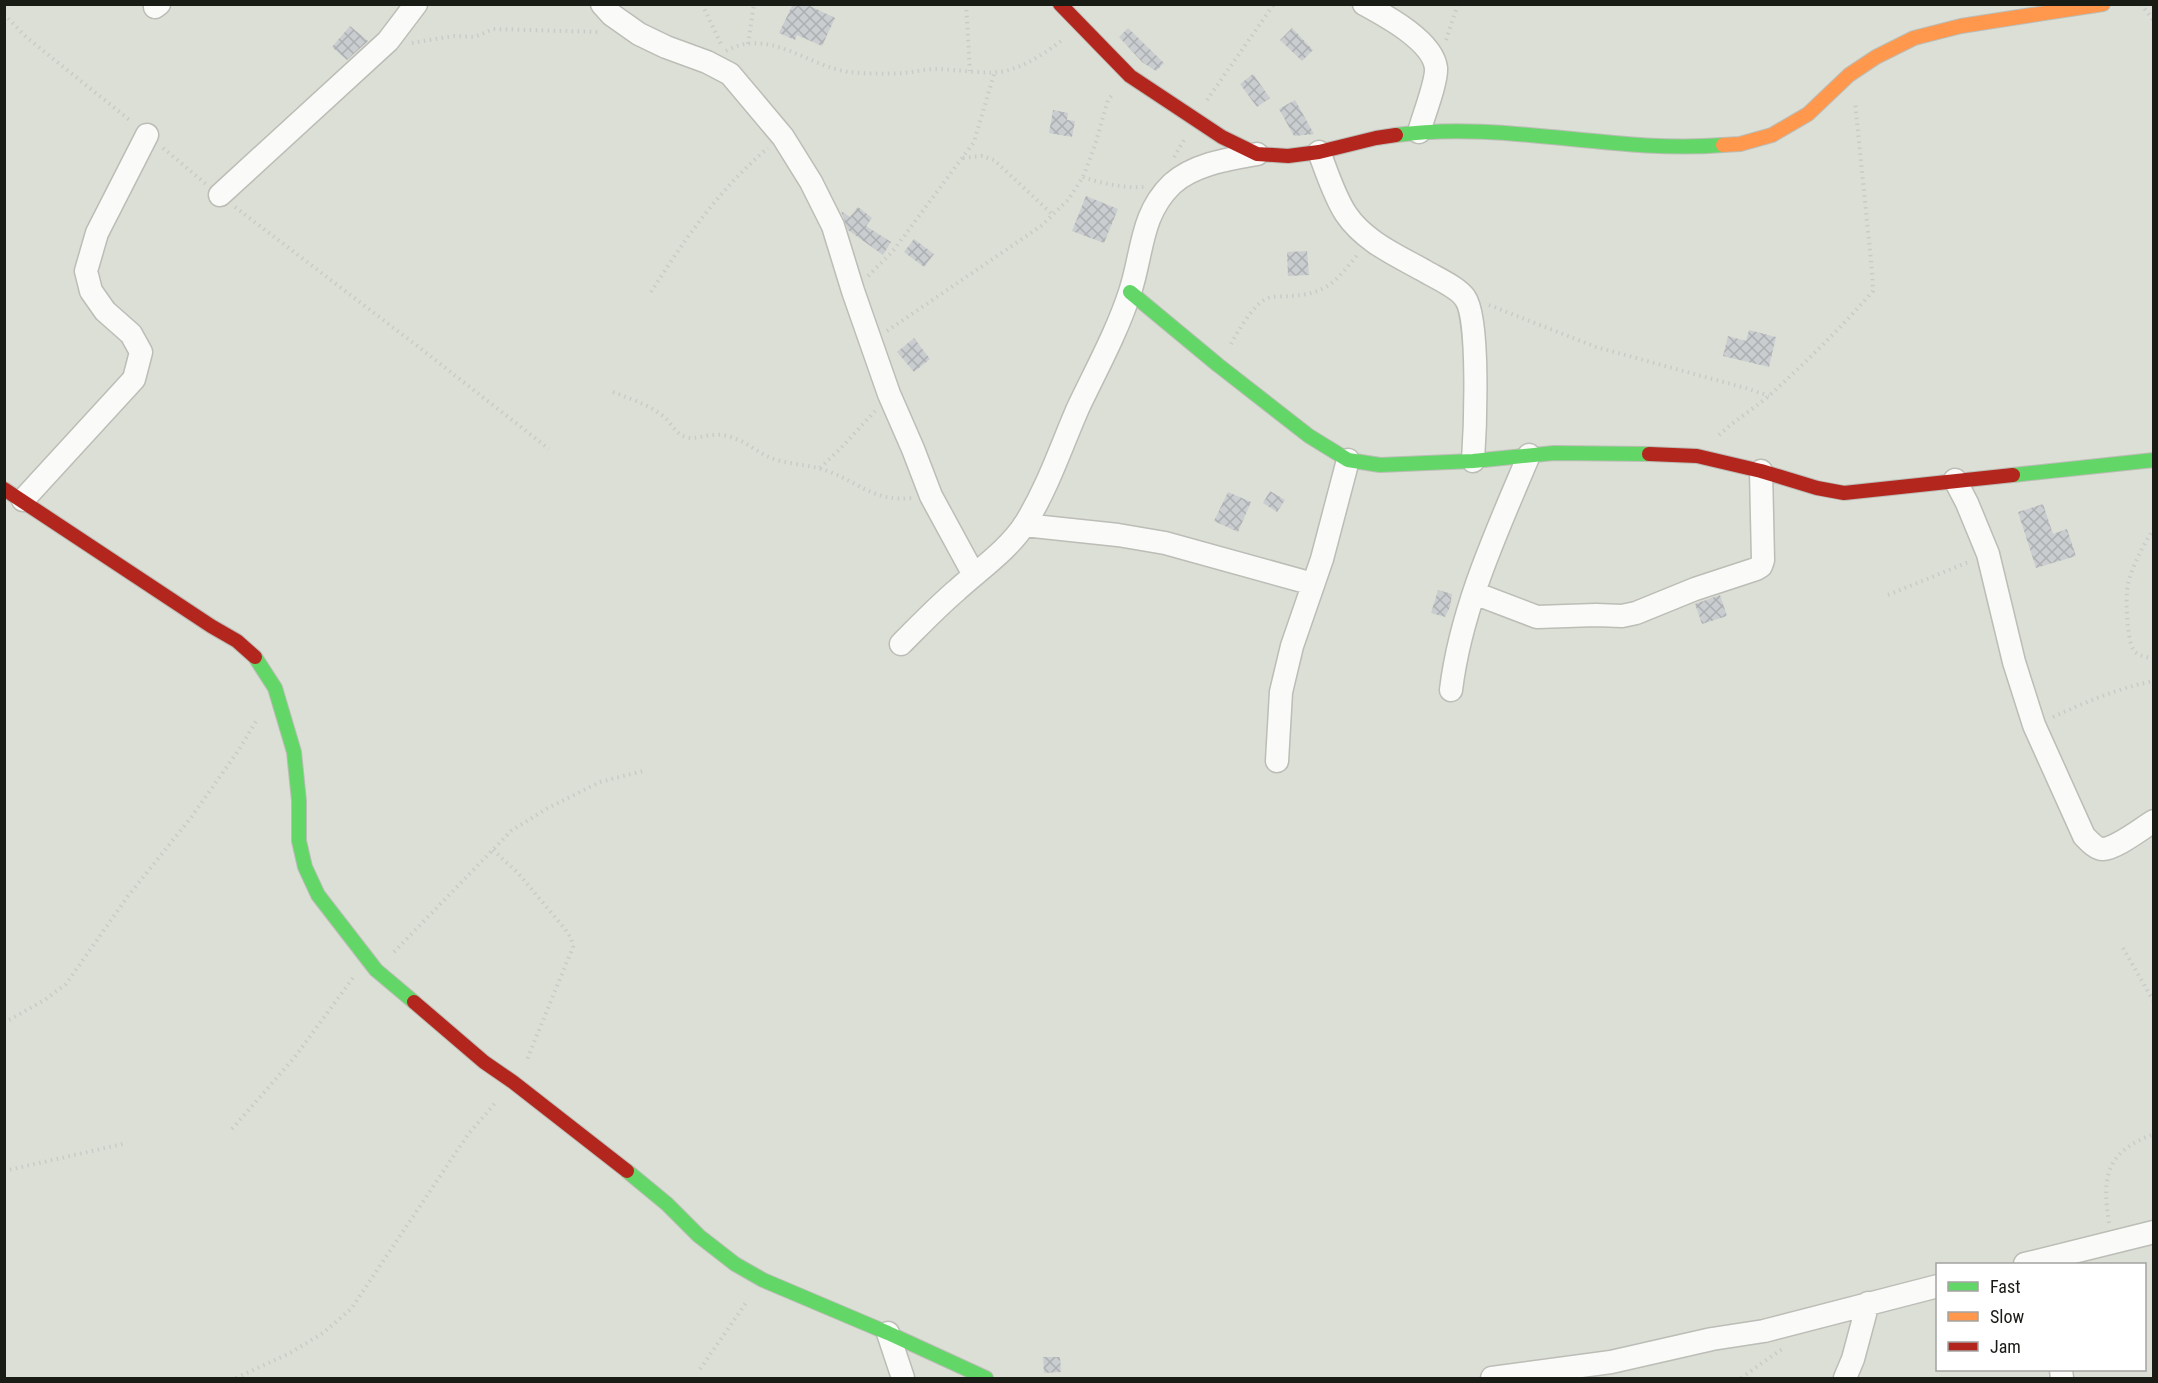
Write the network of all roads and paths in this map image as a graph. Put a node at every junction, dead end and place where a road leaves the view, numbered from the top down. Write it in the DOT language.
graph roads {
  1 [pos="416,4"];
  2 [pos="602,4"];
  3 [pos="702,4"];
  4 [pos="754,4"];
  5 [pos="966,4"];
  6 [pos="1060,4"];
  7 [pos="1274,4"];
  8 [pos="1364,4"];
  9 [pos="1458,4"];
  10 [pos="2103,4"];
  11 [pos="2141,4"];
  12 [pos="4,14"];
  13 [pos="2154,21"];
  14 [pos="1080,27"];
  15 [pos="639,34"];
  16 [pos="388,41"];
  17 [pos="748,44"];
  18 [pos="1436,69"];
  19 [pos="970,71"];
  20 [pos="995,71"];
  21 [pos="1849,75"];
  22 [pos="1130,76"];
  23 [pos="1195,120"];
  24 [pos="1419,132"];
  25 [pos="147,135"];
  26 [pos="783,136"];
  27 [pos="1319,152"];
  28 [pos="1257,154"];
  29 [pos="963,158"];
  30 [pos="1083,177"];
  31 [pos="1173,183"];
  32 [pos="220,195"];
  33 [pos="1053,215"];
  34 [pos="1370,239"];
  35 [pos="853,291"];
  36 [pos="651,292"];
  37 [pos="1130,292"];
  38 [pos="1465,298"];
  39 [pos="870,343"];
  40 [pos="1218,365"];
  41 [pos="613,392"];
  42 [pos="889,394"];
  43 [pos="1769,396"];
  44 [pos="549,449"];
  45 [pos="1529,455"];
  46 [pos="1696,456"];
  47 [pos="2154,459"];
  48 [pos="1348,460"];
  49 [pos="1473,461"];
  50 [pos="820,468"];
  51 [pos="1761,471"];
  52 [pos="1955,480"];
  53 [pos="14,495"];
  54 [pos="931,496"];
  55 [pos="1024,525"];
  56 [pos="2154,528"];
  57 [pos="1988,554"];
  58 [pos="974,575"];
  59 [pos="1313,584"];
  60 [pos="1474,593"];
  61 [pos="1888,595"];
  62 [pos="902,644"];
  63 [pos="2154,658"];
  64 [pos="2154,681"];
  65 [pos="274,688"];
  66 [pos="1451,690"];
  67 [pos="2034,725"];
  68 [pos="1277,761"];
  69 [pos="643,771"];
  70 [pos="2154,821"];
  71 [pos="493,850"];
  72 [pos="2123,948"];
  73 [pos="372,964"];
  74 [pos="2154,1002"];
  75 [pos="4,1023"];
  76 [pos="513,1082"];
  77 [pos="232,1129"];
  78 [pos="2154,1134"];
  79 [pos="127,1143"];
  80 [pos="4,1171"];
  81 [pos="2154,1232"];
  82 [pos="2112,1242"];
  83 [pos="2048,1262"];
  84 [pos="763,1280"];
  85 [pos="1936,1286"];
  86 [pos="1868,1303"];
  87 [pos="888,1333"];
  88 [pos="700,1369"];
  89 [pos="236,1378"];
  90 [pos="903,1378"];
  91 [pos="986,1378"];
  92 [pos="1492,1378"];
  93 [pos="1845,1378"];
  1 -- 16 [label="street"];
  2 -- 15 [label="street"];
  3 -- 17 [label="path"];
  4 -- 17 [label="path"];
  5 -- 19 [label="path"];
  6 -- 14 [label="street"];
  7 -- 23 [label="path"];
  8 -- 18 [label="street"];
  9 -- 18 [label="path"];
  10 -- 21 [label="street"];
  11 -- 13 [label="path"];
  12 -- 25 [label="path"];
  14 -- 20 [label="path"];
  14 -- 22 [label="street"];
  15 -- 16 [label="path"];
  15 -- 26 [label="street"];
  16 -- 32 [label="street"];
  17 -- 19 [label="path"];
  18 -- 24 [label="street"];
  19 -- 20 [label="path"];
  20 -- 29 [label="path"];
  21 -- 24 [label="street"];
  21 -- 43 [label="path"];
  22 -- 23 [label="street"];
  22 -- 30 [label="path"];
  23 -- 28 [label="street"];
  24 -- 27 [label="street"];
  25 -- 32 [label="path"];
  25 -- 53 [label="street"];
  26 -- 35 [label="street"];
  26 -- 36 [label="path"];
  27 -- 28 [label="street"];
  27 -- 34 [label="street"];
  28 -- 31 [label="street"];
  29 -- 33 [label="path"];
  29 -- 35 [label="path"];
  30 -- 31 [label="path"];
  30 -- 33 [label="path"];
  31 -- 37 [label="street"];
  32 -- 44 [label="path"];
  33 -- 39 [label="path"];
  34 -- 38 [label="street"];
  34 -- 40 [label="path"];
  35 -- 39 [label="street"];
  37 -- 40 [label="street"];
  37 -- 55 [label="street"];
  38 -- 43 [label="path"];
  38 -- 49 [label="street"];
  39 -- 42 [label="street"];
  40 -- 48 [label="street"];
  41 -- 50 [label="path"];
  42 -- 50 [label="path"];
  42 -- 54 [label="street"];
  43 -- 46 [label="path"];
  45 -- 46 [label="street"];
  45 -- 49 [label="street"];
  45 -- 60 [label="street"];
  46 -- 51 [label="street"];
  47 -- 52 [label="street"];
  48 -- 49 [label="street"];
  48 -- 59 [label="street"];
  50 -- 54 [label="path"];
  51 -- 52 [label="street"];
  51 -- 60 [label="street"];
  52 -- 57 [label="street"];
  53 -- 65 [label="street"];
  54 -- 58 [label="street"];
  55 -- 58 [label="street"];
  55 -- 59 [label="street"];
  56 -- 63 [label="path"];
  57 -- 61 [label="path"];
  57 -- 67 [label="street"];
  58 -- 62 [label="street"];
  59 -- 68 [label="street"];
  60 -- 66 [label="street"];
  64 -- 67 [label="path"];
  65 -- 73 [label="street"];
  65 -- 75 [label="path"];
  67 -- 70 [label="street"];
  69 -- 71 [label="path"];
  71 -- 73 [label="path"];
  71 -- 76 [label="path"];
  72 -- 74 [label="path"];
  73 -- 76 [label="street"];
  73 -- 77 [label="path"];
  76 -- 84 [label="street"];
  76 -- 89 [label="path"];
  78 -- 82 [label="path"];
  79 -- 80 [label="path"];
  81 -- 82 [label="street"];
  82 -- 83 [label="street"];
  84 -- 87 [label="street"];
  84 -- 88 [label="path"];
  85 -- 86 [label="street"];
  86 -- 92 [label="street"];
  86 -- 93 [label="street"];
  87 -- 90 [label="street"];
  87 -- 91 [label="street"];
}
